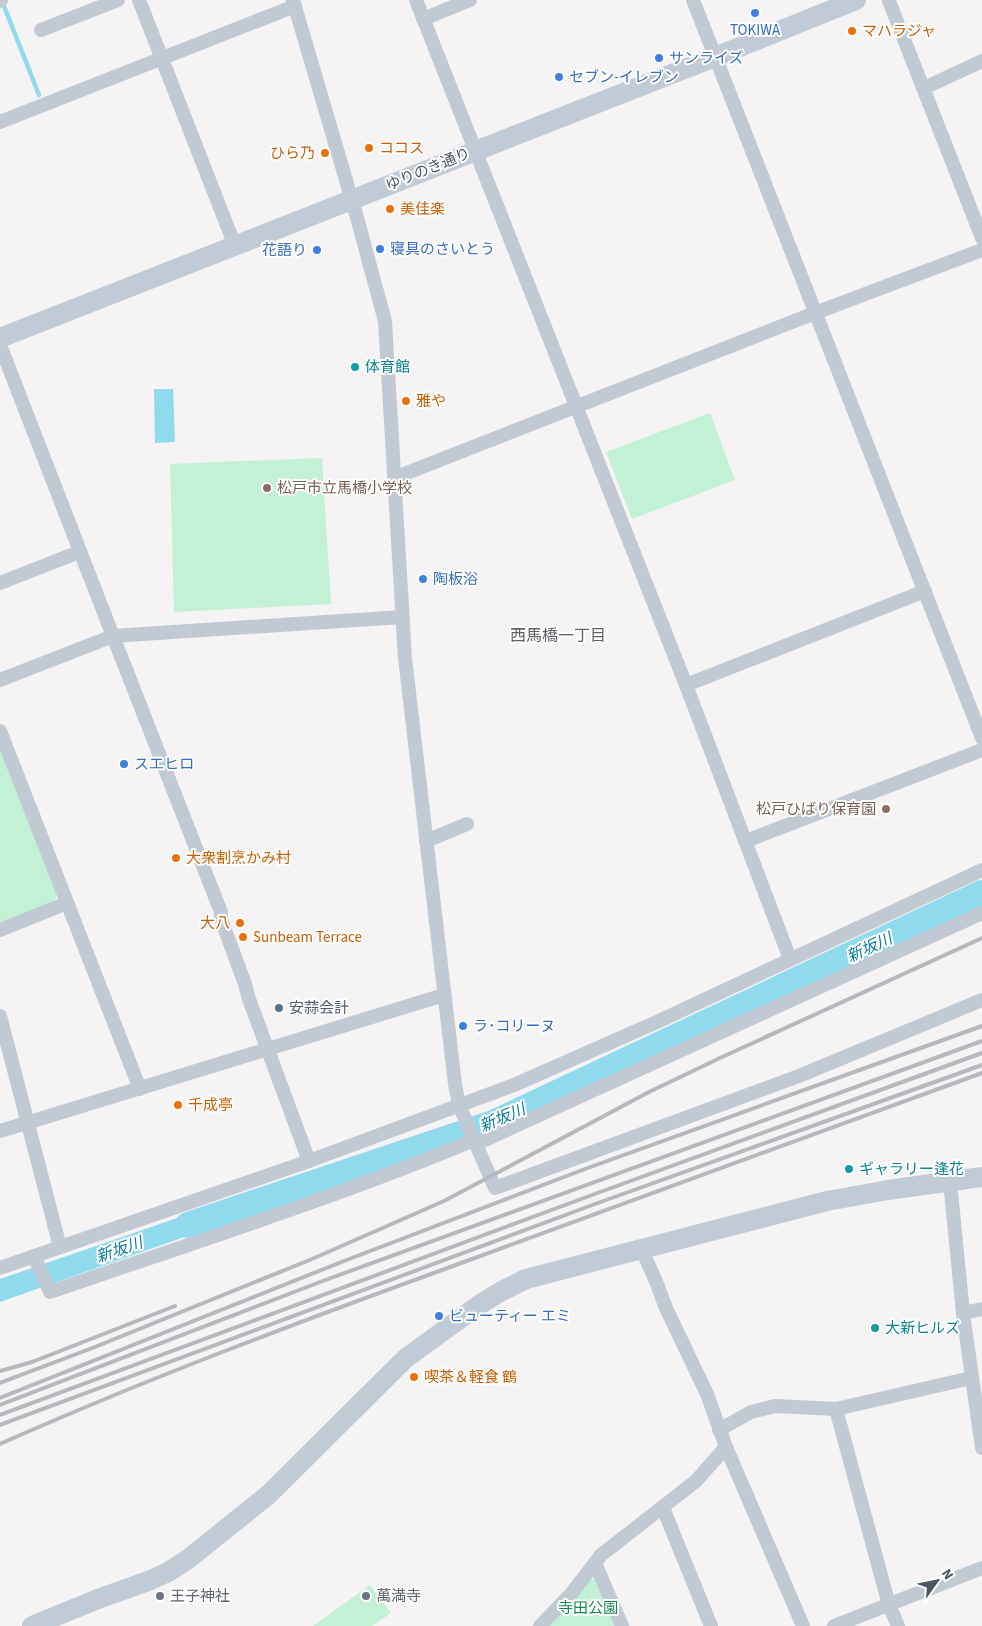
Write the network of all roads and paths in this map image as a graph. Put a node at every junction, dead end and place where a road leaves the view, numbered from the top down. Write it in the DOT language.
graph roads {
  1 [pos="118,0"];
  2 [pos="139,0"];
  3 [pos="416,0"];
  4 [pos="470,0"];
  5 [pos="693,0"];
  6 [pos="856,0"];
  7 [pos="889,2"];
  8 [pos="294,3"];
  9 [pos="423,19"];
  10 [pos="41,30"];
  11 [pos="715,57"];
  12 [pos="162,59"];
  13 [pos="982,60"];
  14 [pos="924,88"];
  15 [pos="0,122"];
  16 [pos="475,150"];
  17 [pos="352,199"];
  18 [pos="982,238"];
  19 [pos="235,246"];
  20 [pos="982,250"];
  21 [pos="814,313"];
  22 [pos="0,338"];
  23 [pos="0,345"];
  24 [pos="576,406"];
  25 [pos="394,478"];
  26 [pos="79,552"];
  27 [pos="0,583"];
  28 [pos="925,591"];
  29 [pos="402,617"];
  30 [pos="113,636"];
  31 [pos="0,680"];
  32 [pos="686,685"];
  33 [pos="0,731"];
  34 [pos="982,738"];
  35 [pos="982,750"];
  36 [pos="467,824"];
  37 [pos="426,841"];
  38 [pos="746,841"];
  39 [pos="982,870"];
  40 [pos="68,903"];
  41 [pos="982,913"];
  42 [pos="0,930"];
  43 [pos="790,959"];
  44 [pos="444,994"];
  45 [pos="982,1000"];
  46 [pos="0,1016"];
  47 [pos="267,1049"];
  48 [pos="140,1089"];
  49 [pos="461,1109"];
  50 [pos="27,1123"];
  51 [pos="0,1131"];
  52 [pos="475,1142"];
  53 [pos="309,1161"];
  54 [pos="982,1177"];
  55 [pos="950,1182"];
  56 [pos="60,1247"];
  57 [pos="642,1250"];
  58 [pos="34,1256"];
  59 [pos="0,1268"];
  60 [pos="982,1310"];
  61 [pos="963,1314"];
  62 [pos="971,1378"];
  63 [pos="836,1409"];
  64 [pos="719,1430"];
  65 [pos="726,1447"];
  66 [pos="982,1448"];
  67 [pos="663,1508"];
  68 [pos="595,1563"];
  69 [pos="982,1568"];
  70 [pos="889,1605"];
  71 [pos="32,1626"];
  72 [pos="540,1626"];
  73 [pos="622,1626"];
  74 [pos="711,1626"];
  75 [pos="803,1626"];
  76 [pos="834,1626"];
  77 [pos="898,1626"];
  1 -- 10 [label="street"];
  2 -- 12 [label="street"];
  3 -- 9 [label="street"];
  4 -- 9 [label="street"];
  5 -- 11 [label="street"];
  6 -- 11 [label="street, ゆりのき通り"];
  7 -- 14 [label="street"];
  8 -- 12 [label="street"];
  8 -- 17 [label="street"];
  9 -- 16 [label="street"];
  11 -- 16 [label="street, ゆりのき通り"];
  11 -- 21 [label="street"];
  12 -- 15 [label="street"];
  12 -- 19 [label="street"];
  13 -- 14 [label="street"];
  14 -- 18 [label="street"];
  16 -- 17 [label="street, ゆりのき通り"];
  16 -- 24 [label="street"];
  17 -- 19 [label="street, ゆりのき通り"];
  17 -- 25 [label="street"];
  19 -- 22 [label="street, ゆりのき通り"];
  20 -- 21 [label="street"];
  21 -- 24 [label="street"];
  21 -- 28 [label="street"];
  23 -- 26 [label="street"];
  24 -- 25 [label="street"];
  24 -- 32 [label="street"];
  25 -- 29 [label="street"];
  26 -- 27 [label="street"];
  26 -- 30 [label="street"];
  28 -- 32 [label="street"];
  28 -- 34 [label="street"];
  29 -- 30 [label="street"];
  29 -- 37 [label="street"];
  30 -- 31 [label="street"];
  30 -- 47 [label="street"];
  32 -- 38 [label="street"];
  33 -- 40 [label="street"];
  35 -- 38 [label="street"];
  36 -- 37 [label="street"];
  37 -- 44 [label="street"];
  38 -- 43 [label="street"];
  39 -- 43 [label="street"];
  40 -- 42 [label="street"];
  40 -- 48 [label="street"];
  41 -- 52 [label="street"];
  43 -- 49 [label="street"];
  44 -- 47 [label="street"];
  44 -- 49 [label="street"];
  45 -- 52 [label="street"];
  46 -- 50 [label="street"];
  47 -- 48 [label="street"];
  47 -- 53 [label="street"];
  48 -- 50 [label="street"];
  49 -- 52 [label="street"];
  49 -- 53 [label="street"];
  50 -- 51 [label="street"];
  50 -- 56 [label="street"];
  52 -- 58 [label="street"];
  53 -- 56 [label="street"];
  54 -- 55 [label="street"];
  55 -- 57 [label="street"];
  55 -- 61 [label="street"];
  56 -- 58 [label="street"];
  57 -- 64 [label="street"];
  57 -- 71 [label="street"];
  58 -- 59 [label="street"];
  60 -- 61 [label="street"];
  61 -- 62 [label="street"];
  62 -- 63 [label="street"];
  62 -- 66 [label="street"];
  63 -- 64 [label="street"];
  63 -- 70 [label="street"];
  64 -- 65 [label="street"];
  65 -- 67 [label="street"];
  65 -- 75 [label="street"];
  67 -- 68 [label="street"];
  67 -- 74 [label="street"];
  68 -- 72 [label="street"];
  68 -- 73 [label="street"];
  69 -- 70 [label="street"];
  70 -- 76 [label="street"];
  70 -- 77 [label="street"];
}
